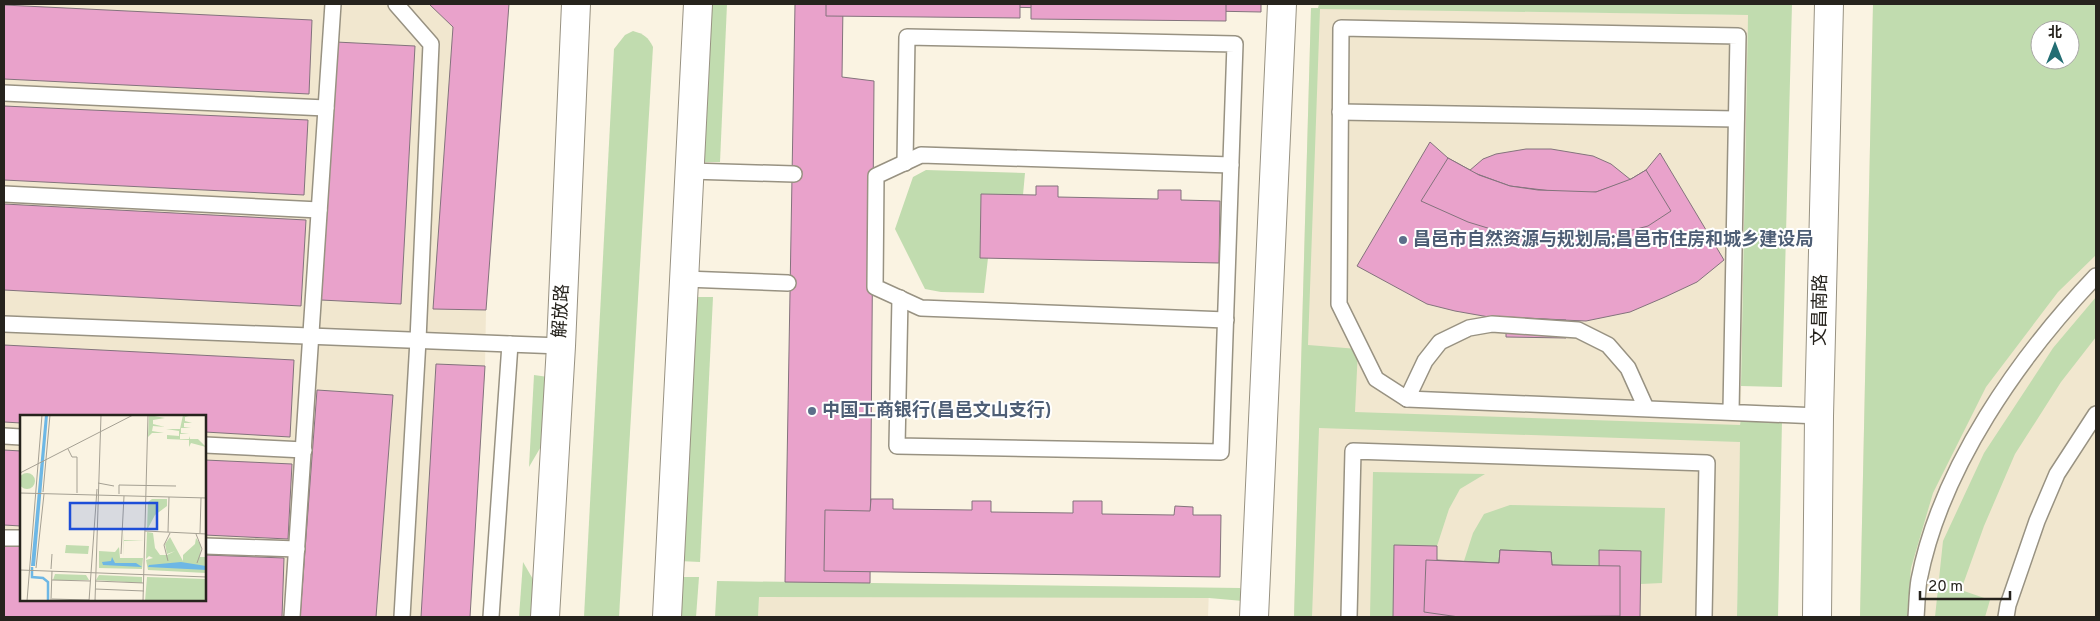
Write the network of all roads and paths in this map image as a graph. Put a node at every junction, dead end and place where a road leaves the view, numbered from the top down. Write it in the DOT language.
graph roads {
  1 [pos="333,4"];
  2 [pos="396,4"];
  3 [pos="576,4"];
  4 [pos="698,4"];
  5 [pos="1282,4"];
  6 [pos="1829,4"];
  7 [pos="4,93"];
  8 [pos="326,108"];
  9 [pos="1340,112"];
  10 [pos="1736,119"];
  11 [pos="905,163"];
  12 [pos="1231,165"];
  13 [pos="690,171"];
  14 [pos="794,174"];
  15 [pos="4,194"];
  16 [pos="319,210"];
  17 [pos="2096,276"];
  18 [pos="685,279"];
  19 [pos="788,282"];
  20 [pos="900,298"];
  21 [pos="1226,320"];
  22 [pos="4,324"];
  23 [pos="311,337"];
  24 [pos="418,340"];
  25 [pos="510,344"];
  26 [pos="561,346"];
  27 [pos="1407,399"];
  28 [pos="1646,408"];
  29 [pos="1731,411"];
  30 [pos="2096,414"];
  31 [pos="1819,416"];
  32 [pos="4,436"];
  33 [pos="20,437"];
  34 [pos="206,445"];
  35 [pos="304,450"];
  36 [pos="4,538"];
  37 [pos="20,538"];
  38 [pos="206,546"];
  39 [pos="297,549"];
  40 [pos="292,617"];
  41 [pos="402,617"];
  42 [pos="491,617"];
  43 [pos="545,617"];
  44 [pos="667,617"];
  45 [pos="1254,617"];
  46 [pos="1349,617"];
  47 [pos="1704,617"];
  48 [pos="1817,617"];
  49 [pos="1916,617"];
  50 [pos="2006,617"];
  1 -- 8 [label="lane"];
  2 -- 24 [label="lane"];
  3 -- 26 [label="street, 解放路"];
  4 -- 13 [label="street"];
  5 -- 45 [label="street"];
  6 -- 31 [label="street, 文昌南路"];
  7 -- 8 [label="lane"];
  8 -- 16 [label="lane"];
  9 -- 10 [label="lane"];
  9 -- 10 [label="lane"];
  9 -- 27 [label="lane"];
  10 -- 29 [label="lane"];
  11 -- 12 [label="lane"];
  11 -- 12 [label="lane"];
  11 -- 20 [label="lane"];
  12 -- 21 [label="lane"];
  13 -- 14 [label="lane"];
  13 -- 18 [label="street"];
  15 -- 16 [label="lane"];
  16 -- 23 [label="lane"];
  17 -- 49 [label="lane"];
  18 -- 19 [label="lane"];
  18 -- 44 [label="street"];
  20 -- 21 [label="lane"];
  20 -- 21 [label="lane"];
  22 -- 23 [label="lane"];
  23 -- 24 [label="lane"];
  23 -- 35 [label="lane"];
  24 -- 25 [label="lane"];
  24 -- 41 [label="lane"];
  25 -- 26 [label="lane"];
  25 -- 42 [label="lane"];
  26 -- 43 [label="street, 解放路"];
  27 -- 28 [label="lane"];
  27 -- 28 [label="lane"];
  28 -- 29 [label="lane"];
  29 -- 31 [label="lane"];
  30 -- 50 [label="lane"];
  31 -- 48 [label="street, 文昌南路"];
  32 -- 33 [label="lane"];
  34 -- 35 [label="lane"];
  35 -- 39 [label="lane"];
  36 -- 37 [label="lane"];
  38 -- 39 [label="lane"];
  39 -- 40 [label="lane"];
  46 -- 47 [label="lane"];
}
